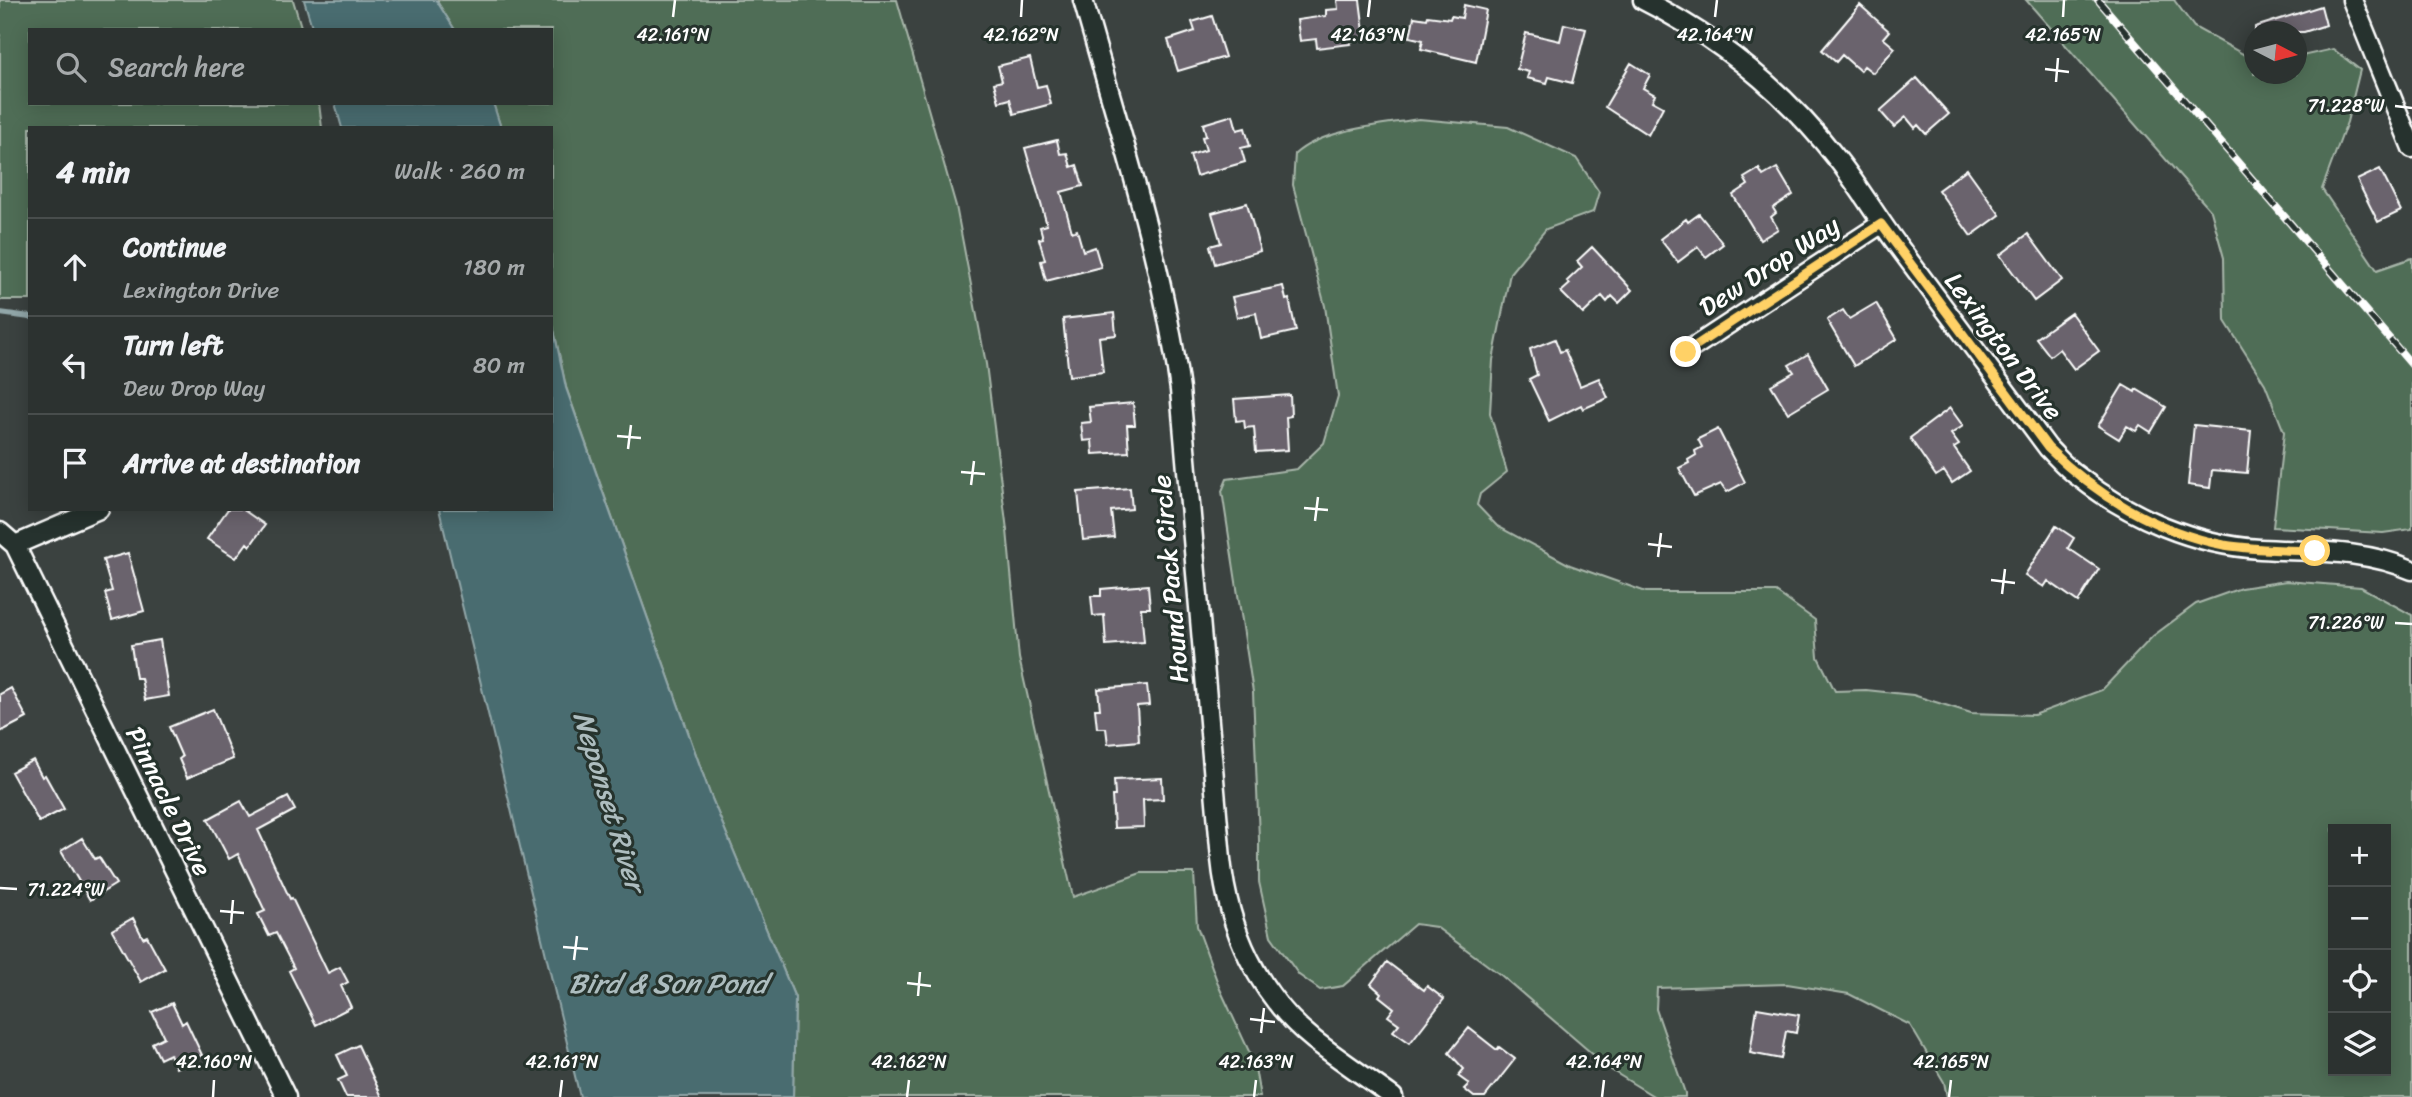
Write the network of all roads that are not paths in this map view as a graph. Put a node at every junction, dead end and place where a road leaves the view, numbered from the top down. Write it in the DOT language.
graph roads {
  1 [pos="1643,0"];
  2 [pos="2352,0"];
  3 [pos="1089,2"];
  4 [pos="2412,148"];
  5 [pos="1881,224"];
  6 [pos="1686,352"];
  7 [pos="94,511"];
  8 [pos="0,532"];
  9 [pos="15,545"];
  10 [pos="2412,570"];
  11 [pos="286,1097"];
  12 [pos="1393,1097"];
  1 -- 5 [label="street, Lexington Drive"];
  2 -- 4 [label="street"];
  3 -- 12 [label="street, Hound Pack Circle"];
  5 -- 6 [label="street, Dew Drop Way"];
  5 -- 10 [label="street, Lexington Drive"];
  7 -- 9 [label="street"];
  8 -- 9 [label="street, Pinnacle Drive"];
  9 -- 11 [label="street, Pinnacle Drive"];
}
